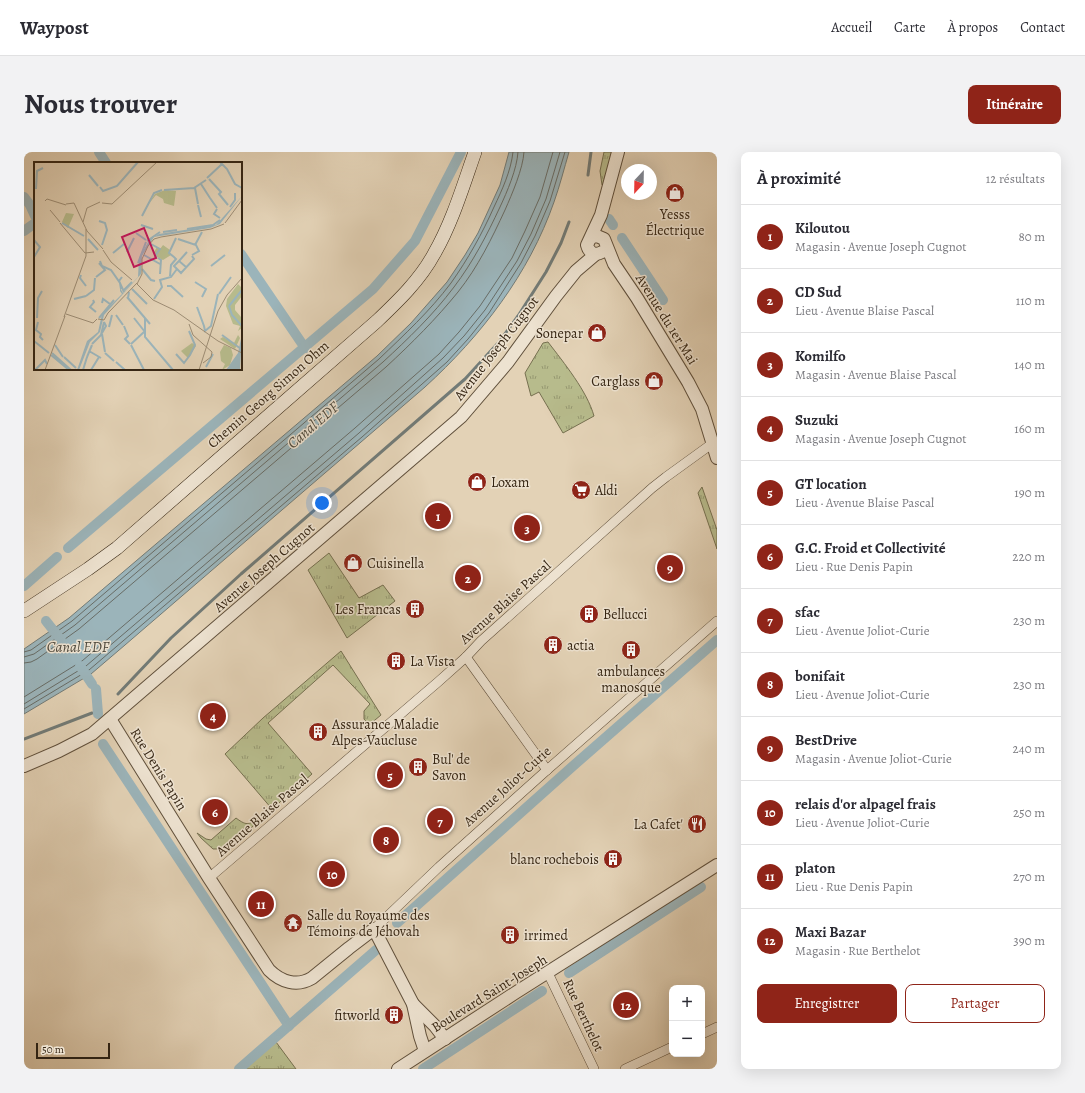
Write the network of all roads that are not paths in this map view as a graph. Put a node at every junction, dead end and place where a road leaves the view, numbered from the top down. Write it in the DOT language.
graph roads {
  1 [pos="475,152"];
  2 [pos="618,152"];
  3 [pos="597,246"];
  4 [pos="713,443"];
  5 [pos="717,458"];
  6 [pos="24,611"];
  7 [pos="717,621"];
  8 [pos="466,657"];
  9 [pos="110,719"];
  10 [pos="24,766"];
  11 [pos="547,770"];
  12 [pos="717,865"];
  13 [pos="209,878"];
  14 [pos="374,929"];
  15 [pos="548,973"];
  16 [pos="297,983"];
  17 [pos="414,1004"];
  18 [pos="717,1027"];
  19 [pos="705,1033"];
  20 [pos="445,1039"];
  21 [pos="669,1048"];
  22 [pos="425,1051"];
  23 [pos="398,1069"];
  24 [pos="594,1069"];
  25 [pos="625,1069"];
  1 -- 6 [label="main road, Chemin Georg Simon Ohm"];
  2 -- 3 [label="street"];
  3 -- 4 [label="street, Avenue du 1er Mai"];
  3 -- 9 [label="street, Avenue Joseph Cugnot"];
  4 -- 5 [label="street, Avenue du 1er Mai"];
  4 -- 8 [label="street, Avenue Blaise Pascal"];
  7 -- 11 [label="street, Avenue Joliot-Curie"];
  8 -- 11 [label="street"];
  8 -- 13 [label="street, Avenue Blaise Pascal"];
  9 -- 10 [label="street, Avenue Joseph Cugnot"];
  9 -- 13 [label="street, Rue Denis Papin"];
  11 -- 14 [label="street, Avenue Joliot-Curie"];
  12 -- 15 [label="street, Boulevard Saint-Joseph"];
  13 -- 16 [label="street, Rue Denis Papin"];
  14 -- 16 [label="street, Avenue Joliot-Curie"];
  14 -- 17 [label="street"];
  15 -- 20 [label="street, Boulevard Saint-Joseph"];
  15 -- 24 [label="street, Rue Berthelot"];
  17 -- 20 [label="street"];
  17 -- 22 [label="street"];
  18 -- 19 [label="street"];
  20 -- 22 [label="street, Boulevard Saint-Joseph"];
  21 -- 25 [label="street"];
  22 -- 23 [label="street, Boulevard Saint-Joseph"];
}
